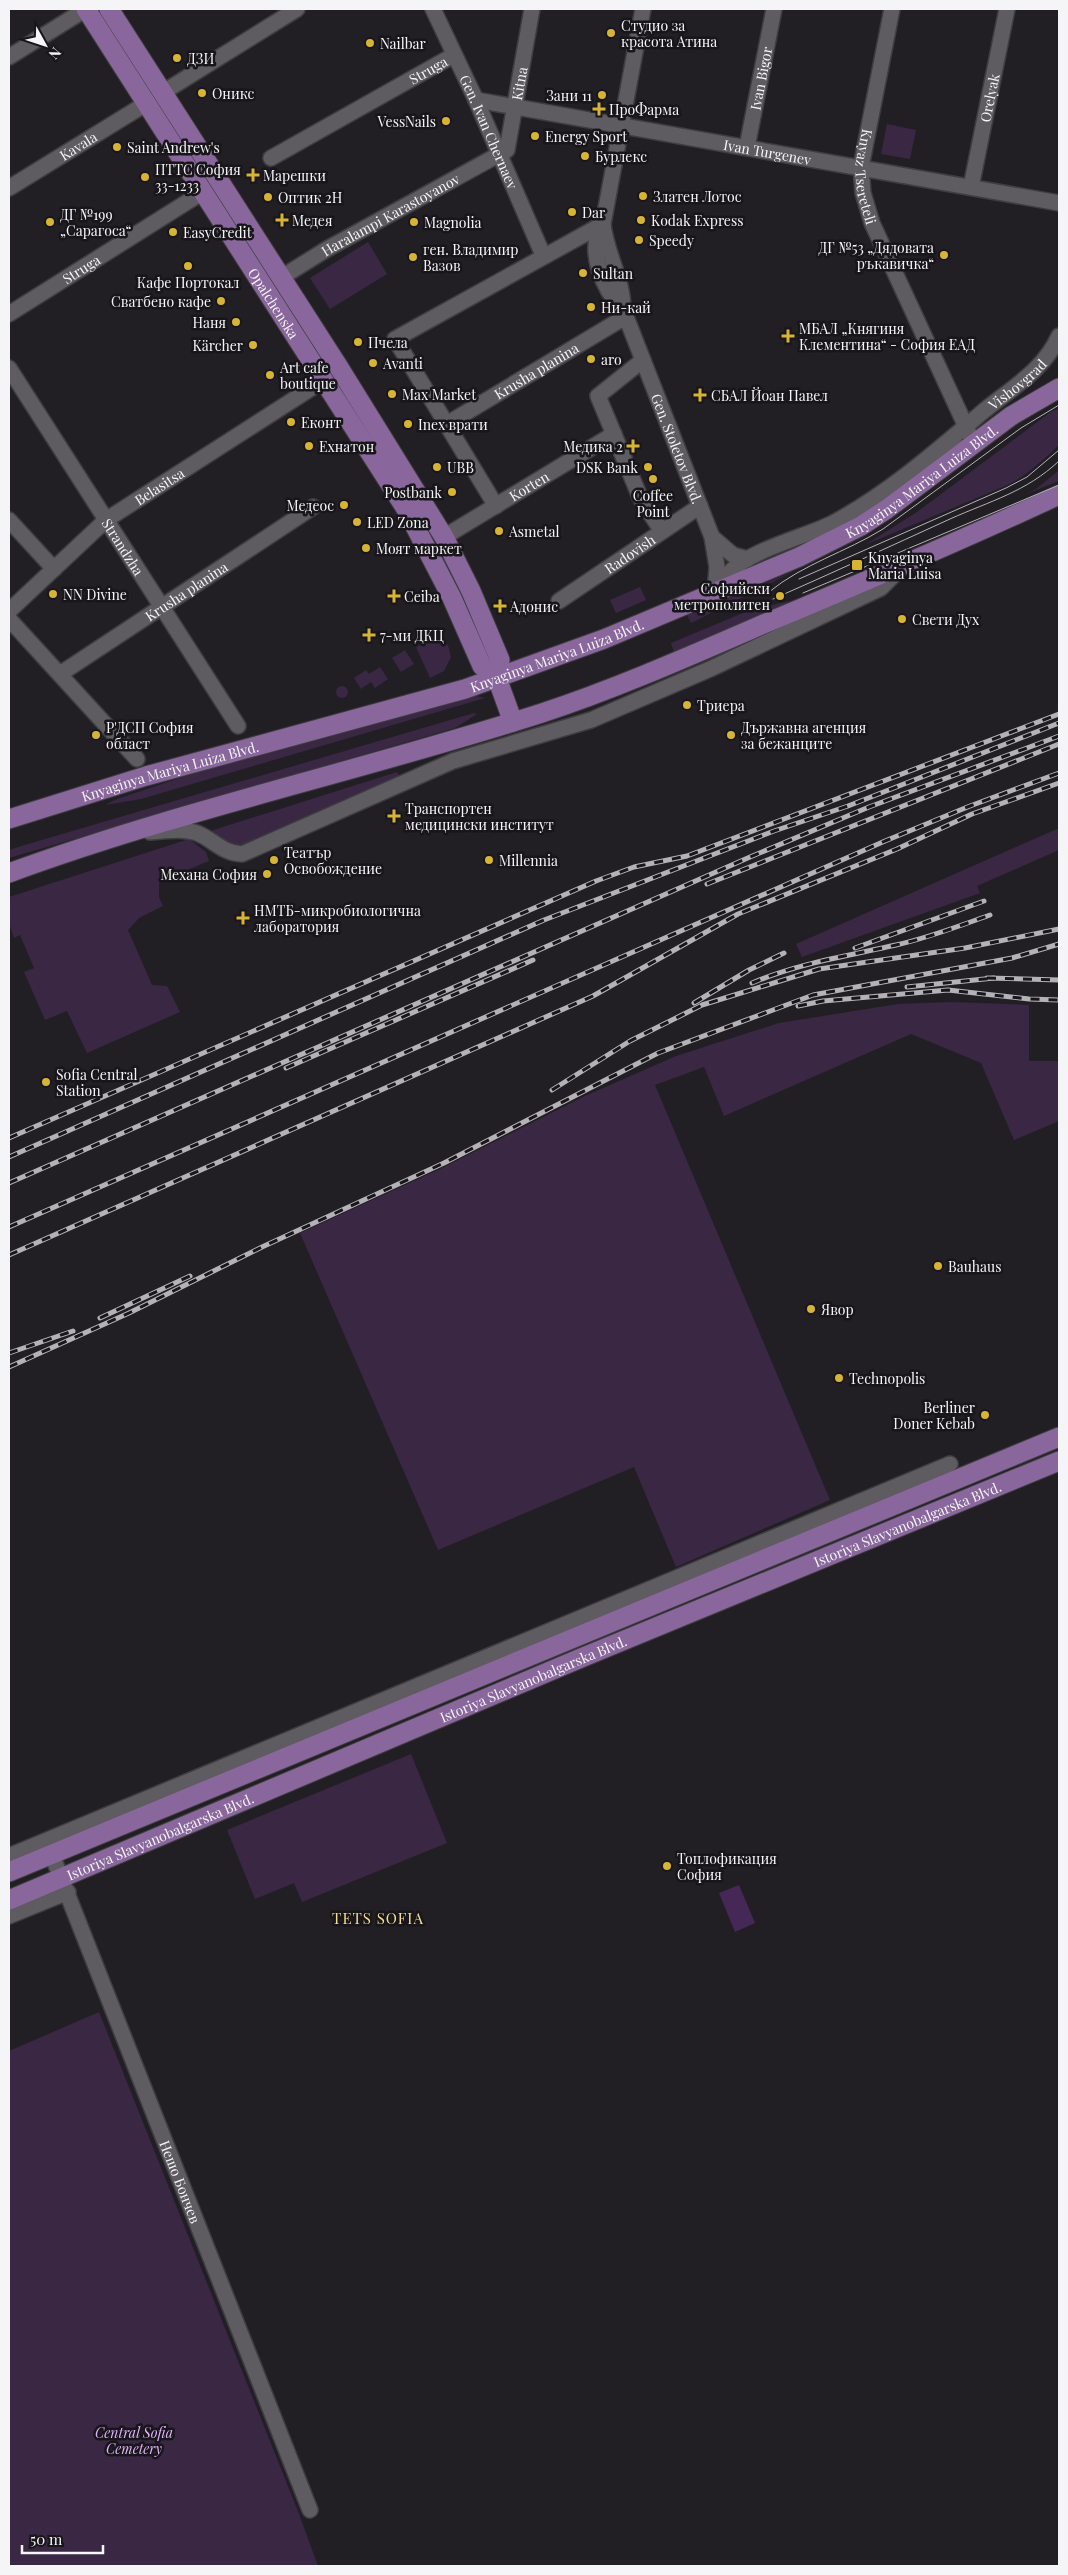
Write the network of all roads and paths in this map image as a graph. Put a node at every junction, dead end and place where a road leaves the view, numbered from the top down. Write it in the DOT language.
graph roads {
  1 [pos="86,9"];
  2 [pos="109,9"];
  3 [pos="297,9"];
  4 [pos="433,9"];
  5 [pos="532,9"];
  6 [pos="643,9"];
  7 [pos="774,9"];
  8 [pos="892,9"];
  9 [pos="1006,9"];
  10 [pos="454,55"];
  11 [pos="9,57"];
  12 [pos="162,93"];
  13 [pos="476,100"];
  14 [pos="146,103"];
  15 [pos="515,106"];
  16 [pos="621,124"];
  17 [pos="747,147"];
  18 [pos="500,155"];
  19 [pos="271,158"];
  20 [pos="861,166"];
  21 [pos="971,186"];
  22 [pos="9,188"];
  23 [pos="203,192"];
  24 [pos="1059,203"];
  25 [pos="603,224"];
  26 [pos="543,255"];
  27 [pos="282,277"];
  28 [pos="624,313"];
  29 [pos="9,314"];
  30 [pos="1059,336"];
  31 [pos="643,360"];
  32 [pos="9,368"];
  33 [pos="324,380"];
  34 [pos="1059,388"];
  35 [pos="447,424"];
  36 [pos="614,434"];
  37 [pos="970,436"];
  38 [pos="1059,495"];
  39 [pos="496,506"];
  40 [pos="700,506"];
  41 [pos="313,507"];
  42 [pos="9,520"];
  43 [pos="106,520"];
  44 [pos="662,531"];
  45 [pos="444,537"];
  46 [pos="712,537"];
  47 [pos="748,559"];
  48 [pos="906,564"];
  49 [pos="54,569"];
  50 [pos="715,592"];
  51 [pos="559,601"];
  52 [pos="161,607"];
  53 [pos="9,611"];
  54 [pos="9,619"];
  55 [pos="60,674"];
  56 [pos="497,678"];
  57 [pos="514,722"];
  58 [pos="238,726"];
  59 [pos="137,760"];
  60 [pos="9,820"];
  61 [pos="126,834"];
  62 [pos="9,873"];
  63 [pos="1059,1437"];
  64 [pos="1059,1461"];
  65 [pos="950,1464"];
  66 [pos="52,1854"];
  67 [pos="9,1856"];
  68 [pos="9,1872"];
  69 [pos="65,1885"];
  70 [pos="9,1900"];
  71 [pos="9,1916"];
  72 [pos="310,2510"];
  1 -- 11 [label="street"];
  1 -- 14 [label="main road, Opalchenska"];
  2 -- 12 [label="main road, Opalchenska"];
  3 -- 12 [label="street"];
  4 -- 10 [label="street, Gen. Ivan Chernaev"];
  5 -- 15 [label="street, Kitna"];
  6 -- 16 [label="street, Gen. Stoletov Blvd."];
  7 -- 17 [label="street, Ivan Bigor"];
  8 -- 20 [label="street, Knyaz Tsereteli"];
  9 -- 21 [label="street, Orelyak"];
  10 -- 13 [label="street, Gen. Ivan Chernaev"];
  10 -- 19 [label="street, Struga"];
  12 -- 27 [label="main road, Opalchenska"];
  13 -- 15 [label="street, Ivan Turgenev"];
  13 -- 18 [label="street, Gen. Ivan Chernaev"];
  14 -- 22 [label="street, Kavala"];
  14 -- 23 [label="main road, Opalchenska"];
  15 -- 16 [label="street, Ivan Turgenev"];
  15 -- 18 [label="street, Kitna"];
  16 -- 17 [label="street, Ivan Turgenev"];
  16 -- 25 [label="street, Gen. Stoletov Blvd."];
  17 -- 20 [label="street, Ivan Turgenev"];
  18 -- 26 [label="street, Gen. Ivan Chernaev"];
  18 -- 27 [label="street, Haralampi Karastoyanov"];
  20 -- 21 [label="street, Ivan Turgenev"];
  20 -- 37 [label="street, Knyaz Tsereteli"];
  21 -- 24 [label="street, Ivan Turgenev"];
  23 -- 29 [label="street, Struga"];
  23 -- 33 [label="main road, Opalchenska"];
  25 -- 26 [label="street"];
  25 -- 28 [label="street, Gen. Stoletov Blvd."];
  26 -- 35 [label="street"];
  27 -- 45 [label="main road, Opalchenska"];
  28 -- 31 [label="street, Gen. Stoletov Blvd."];
  28 -- 35 [label="street, Krusha planina"];
  30 -- 37 [label="street, Vishovgrad"];
  31 -- 36 [label="street"];
  31 -- 40 [label="street, Gen. Stoletov Blvd."];
  32 -- 43 [label="street, Strandzha"];
  33 -- 43 [label="street, Belasitsa"];
  33 -- 56 [label="main road, Opalchenska"];
  34 -- 37 [label="main road, Knyaginya Mariya Luiza Blvd."];
  35 -- 39 [label="street"];
  36 -- 39 [label="street, Korten"];
  36 -- 44 [label="street"];
  37 -- 47 [label="street"];
  37 -- 50 [label="main road, Knyaginya Mariya Luiza Blvd."];
  38 -- 48 [label="main road"];
  39 -- 45 [label="street, Korten"];
  40 -- 44 [label="street, Radovish"];
  40 -- 46 [label="street, Gen. Stoletov Blvd."];
  41 -- 52 [label="street, Krusha planina"];
  42 -- 49 [label="street"];
  43 -- 49 [label="street, Belasitsa"];
  43 -- 52 [label="street, Strandzha"];
  44 -- 51 [label="street, Radovish"];
  45 -- 56 [label="main road, Opalchenska"];
  46 -- 47 [label="street"];
  46 -- 50 [label="street, Gen. Stoletov Blvd."];
  47 -- 50 [label="street"];
  48 -- 57 [label="main road"];
  48 -- 61 [label="street"];
  49 -- 53 [label="street, Belasitsa"];
  50 -- 56 [label="main road, Knyaginya Mariya Luiza Blvd."];
  52 -- 55 [label="street, Krusha planina"];
  52 -- 58 [label="street, Strandzha"];
  54 -- 55 [label="street"];
  55 -- 59 [label="street"];
  56 -- 57 [label="main road, Opalchenska"];
  56 -- 60 [label="main road, Knyaginya Mariya Luiza Blvd."];
  57 -- 61 [label="main road"];
  61 -- 62 [label="main road"];
  63 -- 66 [label="main road, Istoriya Slavyanobalgarska Blvd."];
  64 -- 69 [label="main road, Istoriya Slavyanobalgarska Blvd."];
  65 -- 67 [label="street"];
  66 -- 68 [label="main road, Istoriya Slavyanobalgarska Blvd."];
  66 -- 69 [label="street, Нешо Бончев"];
  69 -- 70 [label="main road, Istoriya Slavyanobalgarska Blvd."];
  69 -- 71 [label="street, Istoriya Slavyanobalgarska Blvd."];
  69 -- 72 [label="street, Нешо Бончев"];
}
